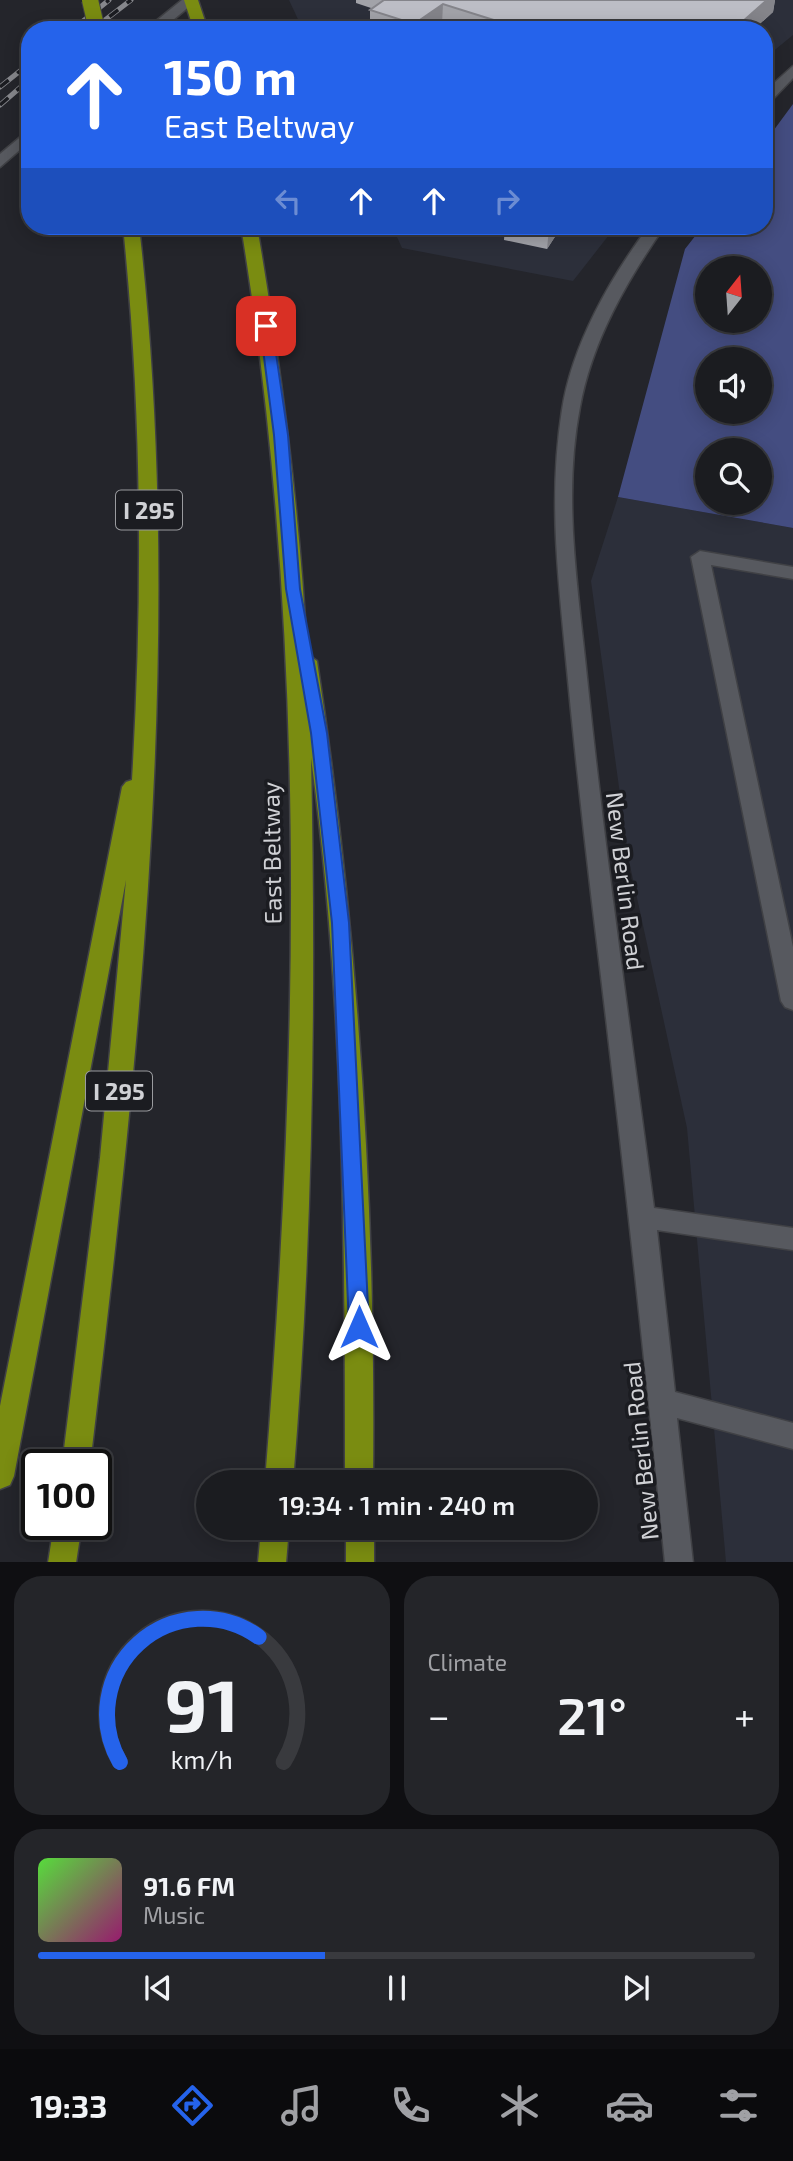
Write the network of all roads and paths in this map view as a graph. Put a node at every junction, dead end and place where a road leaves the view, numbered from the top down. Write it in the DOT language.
graph roads {
  1 [pos="90,0"];
  2 [pos="190,0"];
  3 [pos="95,21"];
  4 [pos="163,21"];
  5 [pos="198,21"];
  6 [pos="793,70"];
  7 [pos="773,91"];
  8 [pos="21,142"];
  9 [pos="0,162"];
  10 [pos="132,235"];
  11 [pos="250,235"];
  12 [pos="650,235"];
  13 [pos="793,573"];
  14 [pos="293,589"];
  15 [pos="146,716"];
  16 [pos="793,1001"];
  17 [pos="643,1217"];
  18 [pos="793,1239"];
  19 [pos="660,1401"];
  20 [pos="793,1436"];
  21 [pos="78,1449"];
  22 [pos="280,1470"];
  23 [pos="359,1470"];
  24 [pos="0,1476"];
  25 [pos="66,1540"];
  26 [pos="274,1540"];
  27 [pos="359,1540"];
  28 [pos="62,1562"];
  29 [pos="272,1562"];
  30 [pos="360,1562"];
  31 [pos="678,1562"];
  1 -- 3 [label="highway, bridge"];
  2 -- 4 [label="street"];
  2 -- 5 [label="highway"];
  6 -- 7 [label="street"];
  8 -- 9 [label="street"];
  10 -- 15 [label="highway, I 295"];
  11 -- 14 [label="highway, East Beltway"];
  12 -- 17 [label="street, New Berlin Road"];
  13 -- 16 [label="street"];
  14 -- 22 [label="highway, East Beltway"];
  14 -- 23 [label="highway"];
  15 -- 21 [label="highway, I 295"];
  15 -- 24 [label="highway"];
  17 -- 18 [label="street"];
  17 -- 19 [label="street, New Berlin Road"];
  19 -- 20 [label="street"];
  19 -- 31 [label="street, New Berlin Road"];
  25 -- 28 [label="highway"];
  26 -- 29 [label="highway"];
  27 -- 30 [label="highway"];
}
